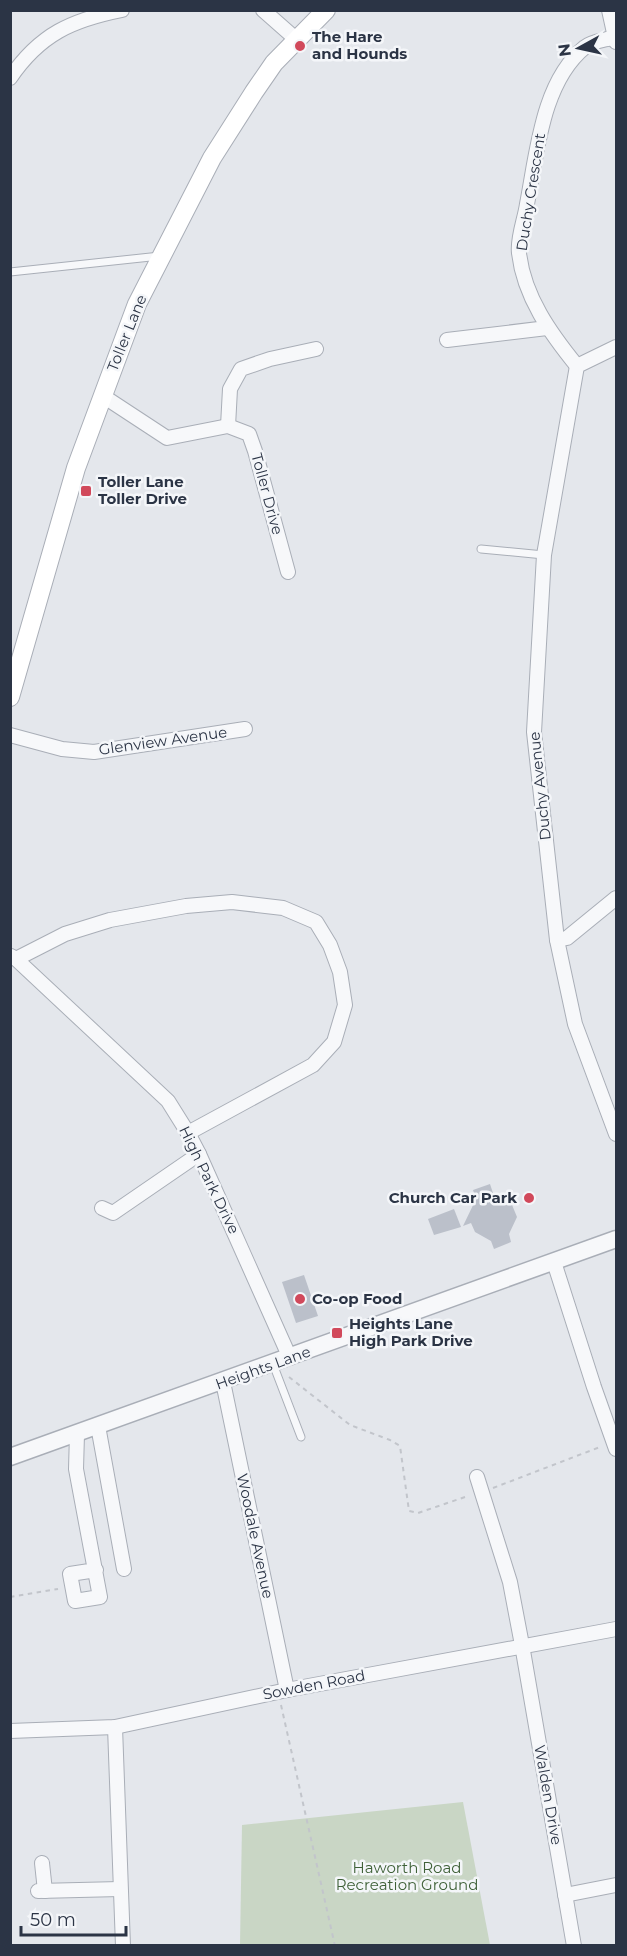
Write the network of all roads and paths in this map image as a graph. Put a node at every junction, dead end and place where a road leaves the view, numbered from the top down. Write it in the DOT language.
graph roads {
  1 [pos="122,10"];
  2 [pos="263,10"];
  3 [pos="326,10"];
  4 [pos="612,14"];
  5 [pos="297,39"];
  6 [pos="616,40"];
  7 [pos="10,78"];
  8 [pos="162,256"];
  9 [pos="10,272"];
  10 [pos="548,328"];
  11 [pos="447,340"];
  12 [pos="616,347"];
  13 [pos="316,349"];
  14 [pos="577,366"];
  15 [pos="103,396"];
  16 [pos="228,426"];
  17 [pos="481,549"];
  18 [pos="544,555"];
  19 [pos="288,572"];
  20 [pos="10,697"];
  21 [pos="245,729"];
  22 [pos="10,735"];
  23 [pos="616,898"];
  24 [pos="557,940"];
  25 [pos="13,958"];
  26 [pos="188,1133"];
  27 [pos="616,1134"];
  28 [pos="199,1154"];
  29 [pos="102,1208"];
  30 [pos="616,1239"];
  31 [pos="554,1262"];
  32 [pos="290,1358"];
  33 [pos="273,1364"];
  34 [pos="223,1382"];
  35 [pos="98,1426"];
  36 [pos="77,1434"];
  37 [pos="301,1437"];
  38 [pos="615,1445"];
  39 [pos="10,1457"];
  40 [pos="477,1477"];
  41 [pos="481,1492"];
  42 [pos="124,1569"];
  43 [pos="96,1570"];
  44 [pos="72,1587"];
  45 [pos="10,1597"];
  46 [pos="616,1629"];
  47 [pos="522,1645"];
  48 [pos="283,1691"];
  49 [pos="115,1727"];
  50 [pos="10,1731"];
  51 [pos="42,1863"];
  52 [pos="616,1885"];
  53 [pos="120,1889"];
  54 [pos="565,1895"];
  55 [pos="123,1946"];
  56 [pos="336,1946"];
  57 [pos="574,1946"];
  1 -- 7 [label="street"];
  2 -- 5 [label="street"];
  3 -- 5 [label="main road, Toller Lane"];
  4 -- 6 [label="street"];
  5 -- 8 [label="main road, Toller Lane"];
  6 -- 10 [label="street, Duchy Crescent"];
  8 -- 9 [label="lane"];
  8 -- 15 [label="main road, Toller Lane"];
  10 -- 11 [label="street"];
  10 -- 14 [label="street, Duchy Crescent"];
  12 -- 14 [label="street"];
  13 -- 16 [label="street"];
  14 -- 18 [label="street, Duchy Avenue"];
  15 -- 16 [label="street"];
  15 -- 20 [label="main road, Toller Lane"];
  16 -- 19 [label="street, Toller Drive"];
  17 -- 18 [label="lane"];
  18 -- 24 [label="street, Duchy Avenue"];
  21 -- 22 [label="street, Glenview Avenue"];
  23 -- 24 [label="street"];
  24 -- 27 [label="street, Duchy Avenue"];
  25 -- 26 [label="street, High Park Drive"];
  25 -- 26 [label="street"];
  26 -- 28 [label="street, High Park Drive"];
  28 -- 29 [label="street"];
  28 -- 32 [label="street, High Park Drive"];
  30 -- 31 [label="street, Heights Lane"];
  31 -- 32 [label="street, Heights Lane"];
  31 -- 38 [label="street"];
  32 -- 33 [label="street, Heights Lane"];
  33 -- 34 [label="street, Heights Lane"];
  33 -- 37 [label="lane"];
  33 -- 41 [label="path"];
  34 -- 35 [label="street, Heights Lane"];
  34 -- 48 [label="street, Woodale Avenue"];
  35 -- 36 [label="street, Heights Lane"];
  35 -- 42 [label="street"];
  36 -- 39 [label="street, Heights Lane"];
  36 -- 43 [label="street"];
  38 -- 41 [label="path"];
  40 -- 41 [label="street, Walden Drive"];
  41 -- 47 [label="street, Walden Drive"];
  43 -- 44 [label="street"];
  43 -- 44 [label="street"];
  44 -- 45 [label="path"];
  46 -- 47 [label="street, Sowden Road"];
  47 -- 48 [label="street, Sowden Road"];
  47 -- 54 [label="street, Walden Drive"];
  48 -- 49 [label="street, Sowden Road"];
  48 -- 56 [label="path"];
  49 -- 50 [label="street, Sowden Road"];
  49 -- 53 [label="street"];
  51 -- 53 [label="street"];
  52 -- 54 [label="street"];
  53 -- 55 [label="street"];
  54 -- 57 [label="street, Walden Drive"];
}
